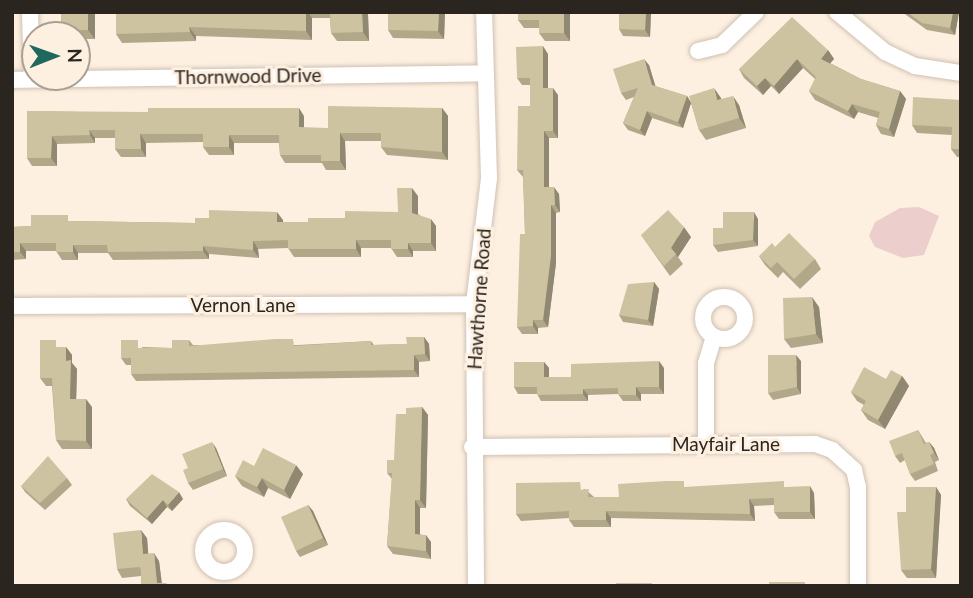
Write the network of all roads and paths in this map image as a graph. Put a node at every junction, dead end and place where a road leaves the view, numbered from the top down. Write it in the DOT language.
graph roads {
  1 [pos="484,12"];
  2 [pos="756,12"];
  3 [pos="837,12"];
  4 [pos="698,51"];
  5 [pos="485,73"];
  6 [pos="961,73"];
  7 [pos="91,78"];
  8 [pos="474,304"];
  9 [pos="12,306"];
  10 [pos="714,337"];
  11 [pos="706,444"];
  12 [pos="472,447"];
  13 [pos="475,586"];
  14 [pos="858,586"];
  1 -- 5 [label="street, Hawthorne Road"];
  2 -- 4 [label="street"];
  3 -- 6 [label="street"];
  5 -- 7 [label="street, Thornwood Drive"];
  5 -- 8 [label="street, Hawthorne Road"];
  8 -- 9 [label="street, Vernon Lane"];
  8 -- 12 [label="street, Hawthorne Road"];
  10 -- 11 [label="street"];
  11 -- 12 [label="street, Mayfair Lane"];
  11 -- 14 [label="street, Mayfair Lane"];
  12 -- 13 [label="street, Hawthorne Road"];
}
